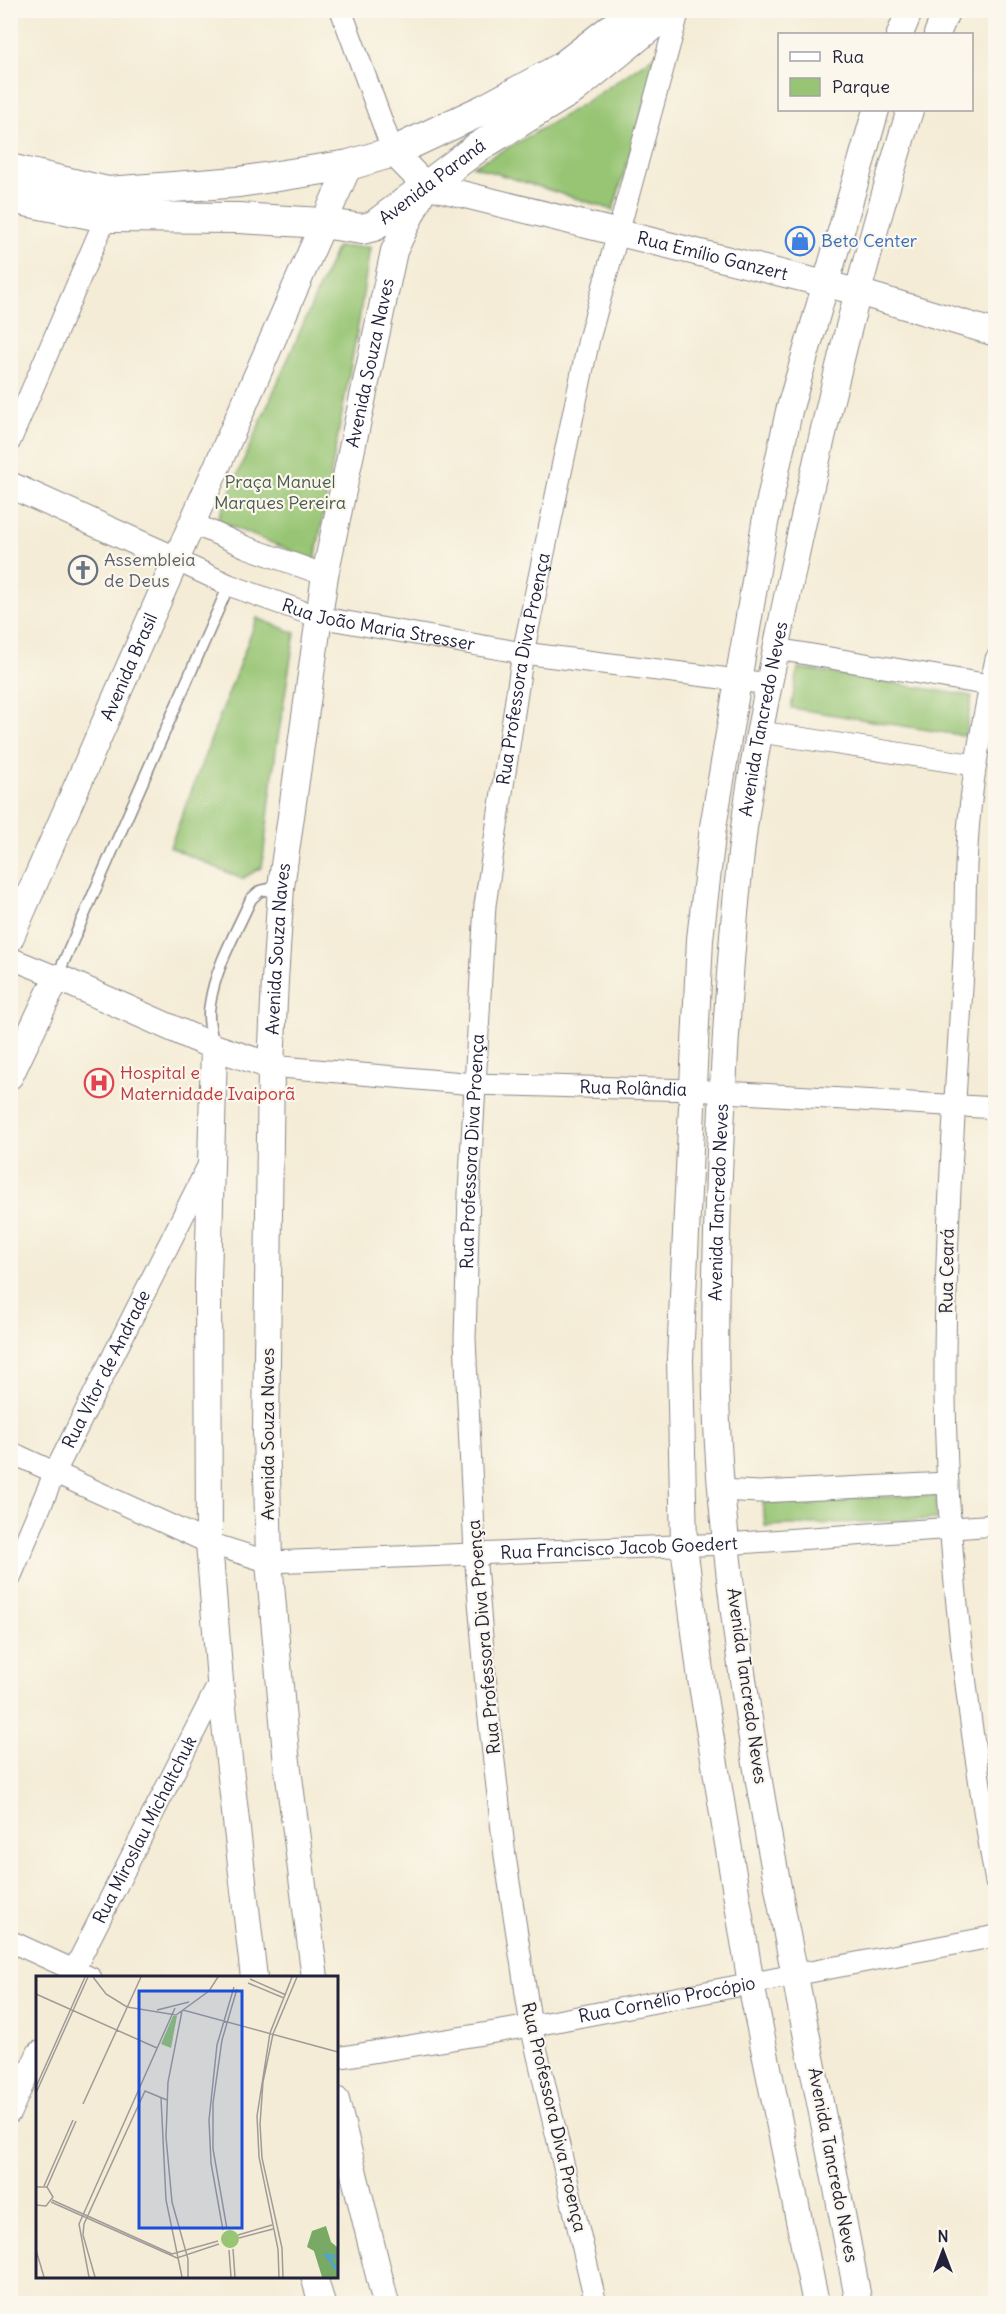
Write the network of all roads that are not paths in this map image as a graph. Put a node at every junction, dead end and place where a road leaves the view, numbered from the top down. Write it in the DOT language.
graph roads {
  1 [pos="341,10"];
  2 [pos="636,10"];
  3 [pos="670,10"];
  4 [pos="679,10"];
  5 [pos="910,10"];
  6 [pos="947,10"];
  7 [pos="900,33"];
  8 [pos="937,33"];
  9 [pos="876,111"];
  10 [pos="910,111"];
  11 [pos="393,152"];
  12 [pos="349,165"];
  13 [pos="10,169"];
  14 [pos="425,185"];
  15 [pos="10,198"];
  16 [pos="107,205"];
  17 [pos="322,223"];
  18 [pos="619,234"];
  19 [pos="826,284"];
  20 [pos="858,292"];
  21 [pos="996,333"];
  22 [pos="10,441"];
  23 [pos="10,485"];
  24 [pos="192,523"];
  25 [pos="176,560"];
  26 [pos="325,575"];
  27 [pos="229,585"];
  28 [pos="318,617"];
  29 [pos="777,649"];
  30 [pos="523,653"];
  31 [pos="996,659"];
  32 [pos="738,679"];
  33 [pos="769,684"];
  34 [pos="990,685"];
  35 [pos="989,727"];
  36 [pos="761,732"];
  37 [pos="975,765"];
  38 [pos="281,887"];
  39 [pos="10,939"];
  40 [pos="10,958"];
  41 [pos="57,976"];
  42 [pos="214,1047"];
  43 [pos="271,1066"];
  44 [pos="10,1076"];
  45 [pos="474,1084"];
  46 [pos="692,1090"];
  47 [pos="722,1092"];
  48 [pos="953,1106"];
  49 [pos="996,1108"];
  50 [pos="209,1164"];
  51 [pos="10,1452"];
  52 [pos="55,1472"];
  53 [pos="948,1483"];
  54 [pos="721,1491"];
  55 [pos="996,1525"];
  56 [pos="951,1528"];
  57 [pos="209,1543"];
  58 [pos="726,1544"];
  59 [pos="684,1546"];
  60 [pos="475,1553"];
  61 [pos="269,1562"];
  62 [pos="10,1578"];
  63 [pos="220,1681"];
  64 [pos="996,1882"];
  65 [pos="996,1936"];
  66 [pos="10,1941"];
  67 [pos="795,1973"];
  68 [pos="78,1976"];
  69 [pos="254,1976"];
  70 [pos="315,1976"];
  71 [pos="751,1984"];
  72 [pos="531,2026"];
  73 [pos="36,2056"];
  74 [pos="338,2058"];
  75 [pos="338,2108"];
  76 [pos="10,2113"];
  77 [pos="314,2278"];
  78 [pos="322,2304"];
  79 [pos="386,2304"];
  80 [pos="596,2304"];
  81 [pos="816,2304"];
  82 [pos="859,2304"];
  1 -- 11 [label="street"];
  2 -- 11 [label="main road, Avenida Paraná"];
  3 -- 14 [label="main road, Avenida Paraná"];
  4 -- 18 [label="street, Rua Professora Diva Proença"];
  5 -- 7 [label="street"];
  6 -- 8 [label="street"];
  9 -- 19 [label="street, Avenida Tancredo Neves"];
  10 -- 20 [label="street, Avenida Tancredo Neves"];
  11 -- 12 [label="main road, Avenida Paraná"];
  11 -- 14 [label="street"];
  12 -- 16 [label="main road, Avenida Paraná"];
  12 -- 17 [label="street, Avenida Brasil"];
  13 -- 16 [label="main road, Avenida Paraná"];
  14 -- 17 [label="main road, Avenida Paraná"];
  14 -- 18 [label="street, Rua Emílio Ganzert"];
  14 -- 26 [label="street, Avenida Souza Naves"];
  15 -- 16 [label="main road, Avenida Paraná"];
  16 -- 17 [label="main road, Avenida Paraná"];
  16 -- 22 [label="street"];
  17 -- 24 [label="street, Avenida Brasil"];
  18 -- 19 [label="street, Rua Emílio Ganzert"];
  18 -- 30 [label="street, Rua Professora Diva Proença"];
  19 -- 20 [label="street, Rua Emílio Ganzert"];
  19 -- 32 [label="street, Avenida Tancredo Neves"];
  20 -- 21 [label="street, Rua Emílio Ganzert"];
  20 -- 29 [label="street, Avenida Tancredo Neves"];
  23 -- 25 [label="street, Rua João Maria Stresser"];
  24 -- 25 [label="street, Avenida Brasil"];
  24 -- 26 [label="street, Rua João Maria Stresser"];
  25 -- 27 [label="street, Rua João Maria Stresser"];
  25 -- 39 [label="street, Avenida Brasil"];
  26 -- 28 [label="street, Avenida Souza Naves"];
  27 -- 28 [label="street, Rua João Maria Stresser"];
  27 -- 41 [label="lane"];
  28 -- 30 [label="street, Rua João Maria Stresser"];
  28 -- 38 [label="street, Avenida Souza Naves"];
  29 -- 33 [label="street, Avenida Tancredo Neves"];
  29 -- 34 [label="street"];
  30 -- 32 [label="street, Rua João Maria Stresser"];
  30 -- 45 [label="street, Rua Professora Diva Proença"];
  31 -- 34 [label="street, Rua Ceará"];
  32 -- 33 [label="street, Rua João Maria Stresser"];
  32 -- 46 [label="street, Avenida Tancredo Neves"];
  33 -- 36 [label="street, Avenida Tancredo Neves"];
  34 -- 35 [label="street, Rua Ceará"];
  35 -- 37 [label="street, Rua Ceará"];
  36 -- 37 [label="street"];
  36 -- 47 [label="street, Avenida Tancredo Neves"];
  37 -- 48 [label="street, Rua Ceará"];
  38 -- 42 [label="lane"];
  38 -- 43 [label="street, Avenida Souza Naves"];
  40 -- 41 [label="street"];
  41 -- 42 [label="street"];
  41 -- 44 [label="street"];
  42 -- 43 [label="street"];
  42 -- 50 [label="street"];
  43 -- 45 [label="street, Rua Rolândia"];
  43 -- 61 [label="street, Avenida Souza Naves"];
  45 -- 46 [label="street, Rua Rolândia"];
  45 -- 60 [label="street, Rua Professora Diva Proença"];
  46 -- 47 [label="street, Rua Rolândia"];
  46 -- 59 [label="street, Avenida Tancredo Neves"];
  47 -- 48 [label="street, Rua Rolândia"];
  47 -- 54 [label="street, Avenida Tancredo Neves"];
  48 -- 49 [label="street, Rua Rolândia"];
  48 -- 53 [label="street, Rua Ceará"];
  50 -- 52 [label="street, Rua Vítor de Andrade"];
  50 -- 57 [label="street"];
  51 -- 52 [label="street, Rua Francisco Jacob Goedert"];
  52 -- 57 [label="street, Rua Francisco Jacob Goedert"];
  52 -- 62 [label="street, Rua Vítor de Andrade"];
  53 -- 54 [label="street"];
  53 -- 56 [label="street, Rua Ceará"];
  54 -- 58 [label="street, Avenida Tancredo Neves"];
  55 -- 56 [label="street, Rua Francisco Jacob Goedert"];
  56 -- 58 [label="street, Rua Francisco Jacob Goedert"];
  56 -- 64 [label="street, Rua Ceará"];
  57 -- 61 [label="street, Rua Francisco Jacob Goedert"];
  57 -- 63 [label="street"];
  58 -- 59 [label="street, Rua Francisco Jacob Goedert"];
  58 -- 67 [label="street, Avenida Tancredo Neves"];
  59 -- 60 [label="street, Rua Francisco Jacob Goedert"];
  59 -- 71 [label="street, Avenida Tancredo Neves"];
  60 -- 61 [label="street, Rua Francisco Jacob Goedert"];
  60 -- 72 [label="street, Rua Professora Diva Proença"];
  61 -- 70 [label="street, Avenida Souza Naves"];
  63 -- 68 [label="street, Rua Miroslau Michaltchuk"];
  63 -- 69 [label="street"];
  65 -- 67 [label="street, Rua Cornélio Procópio"];
  66 -- 68 [label="street"];
  67 -- 71 [label="street, Rua Cornélio Procópio"];
  67 -- 82 [label="street, Avenida Tancredo Neves"];
  71 -- 72 [label="street, Rua Cornélio Procópio"];
  71 -- 81 [label="street, Avenida Tancredo Neves"];
  72 -- 74 [label="street, Rua Cornélio Procópio"];
  72 -- 80 [label="street, Rua Professora Diva Proença"];
  73 -- 76 [label="street"];
  75 -- 79 [label="street"];
  77 -- 78 [label="street"];
}
